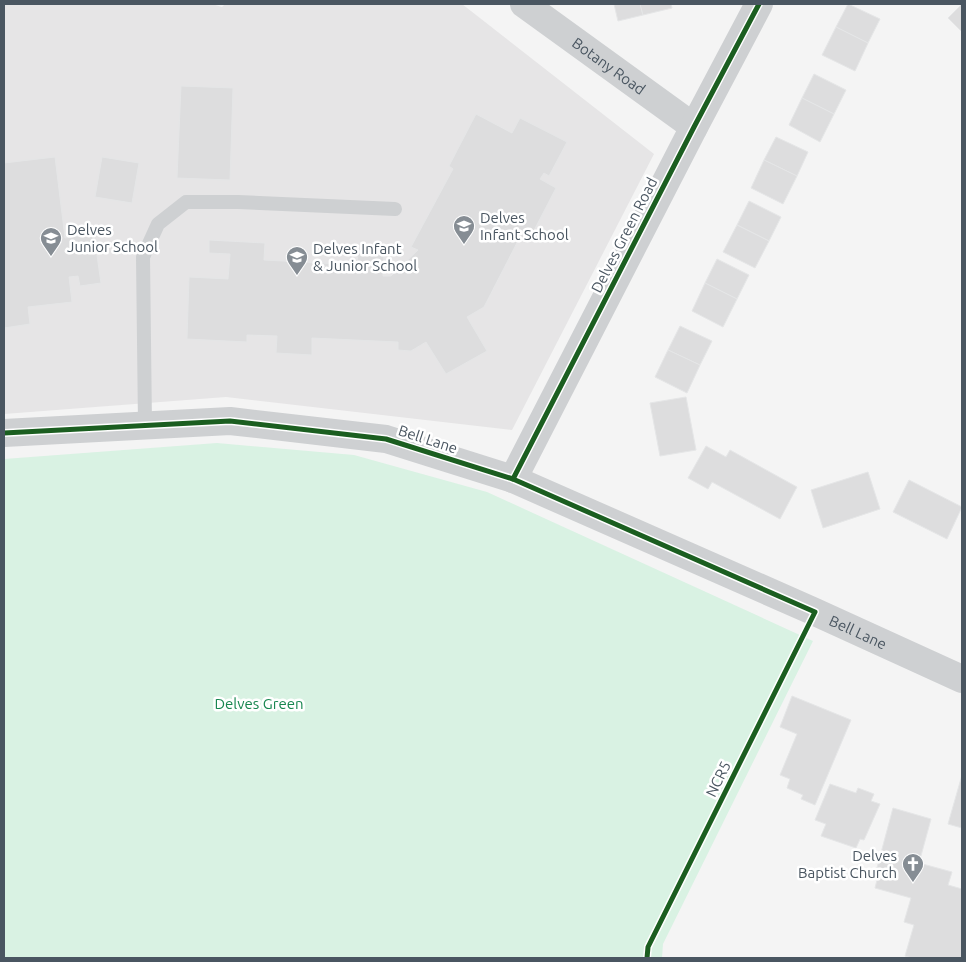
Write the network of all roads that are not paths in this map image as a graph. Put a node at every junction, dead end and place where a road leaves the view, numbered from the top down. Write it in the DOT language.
graph roads {
  1 [pos="524,4"];
  2 [pos="759,4"];
  3 [pos="694,127"];
  4 [pos="396,209"];
  5 [pos="145,425"];
  6 [pos="4,433"];
  7 [pos="513,479"];
  8 [pos="962,679"];
  1 -- 3 [label="street, Botany Road"];
  2 -- 3 [label="street, Delves Green Road"];
  3 -- 7 [label="street, Delves Green Road"];
  4 -- 5 [label="lane"];
  5 -- 6 [label="street, Bell Lane"];
  5 -- 7 [label="street, Bell Lane"];
  7 -- 8 [label="street, Bell Lane"];
}
